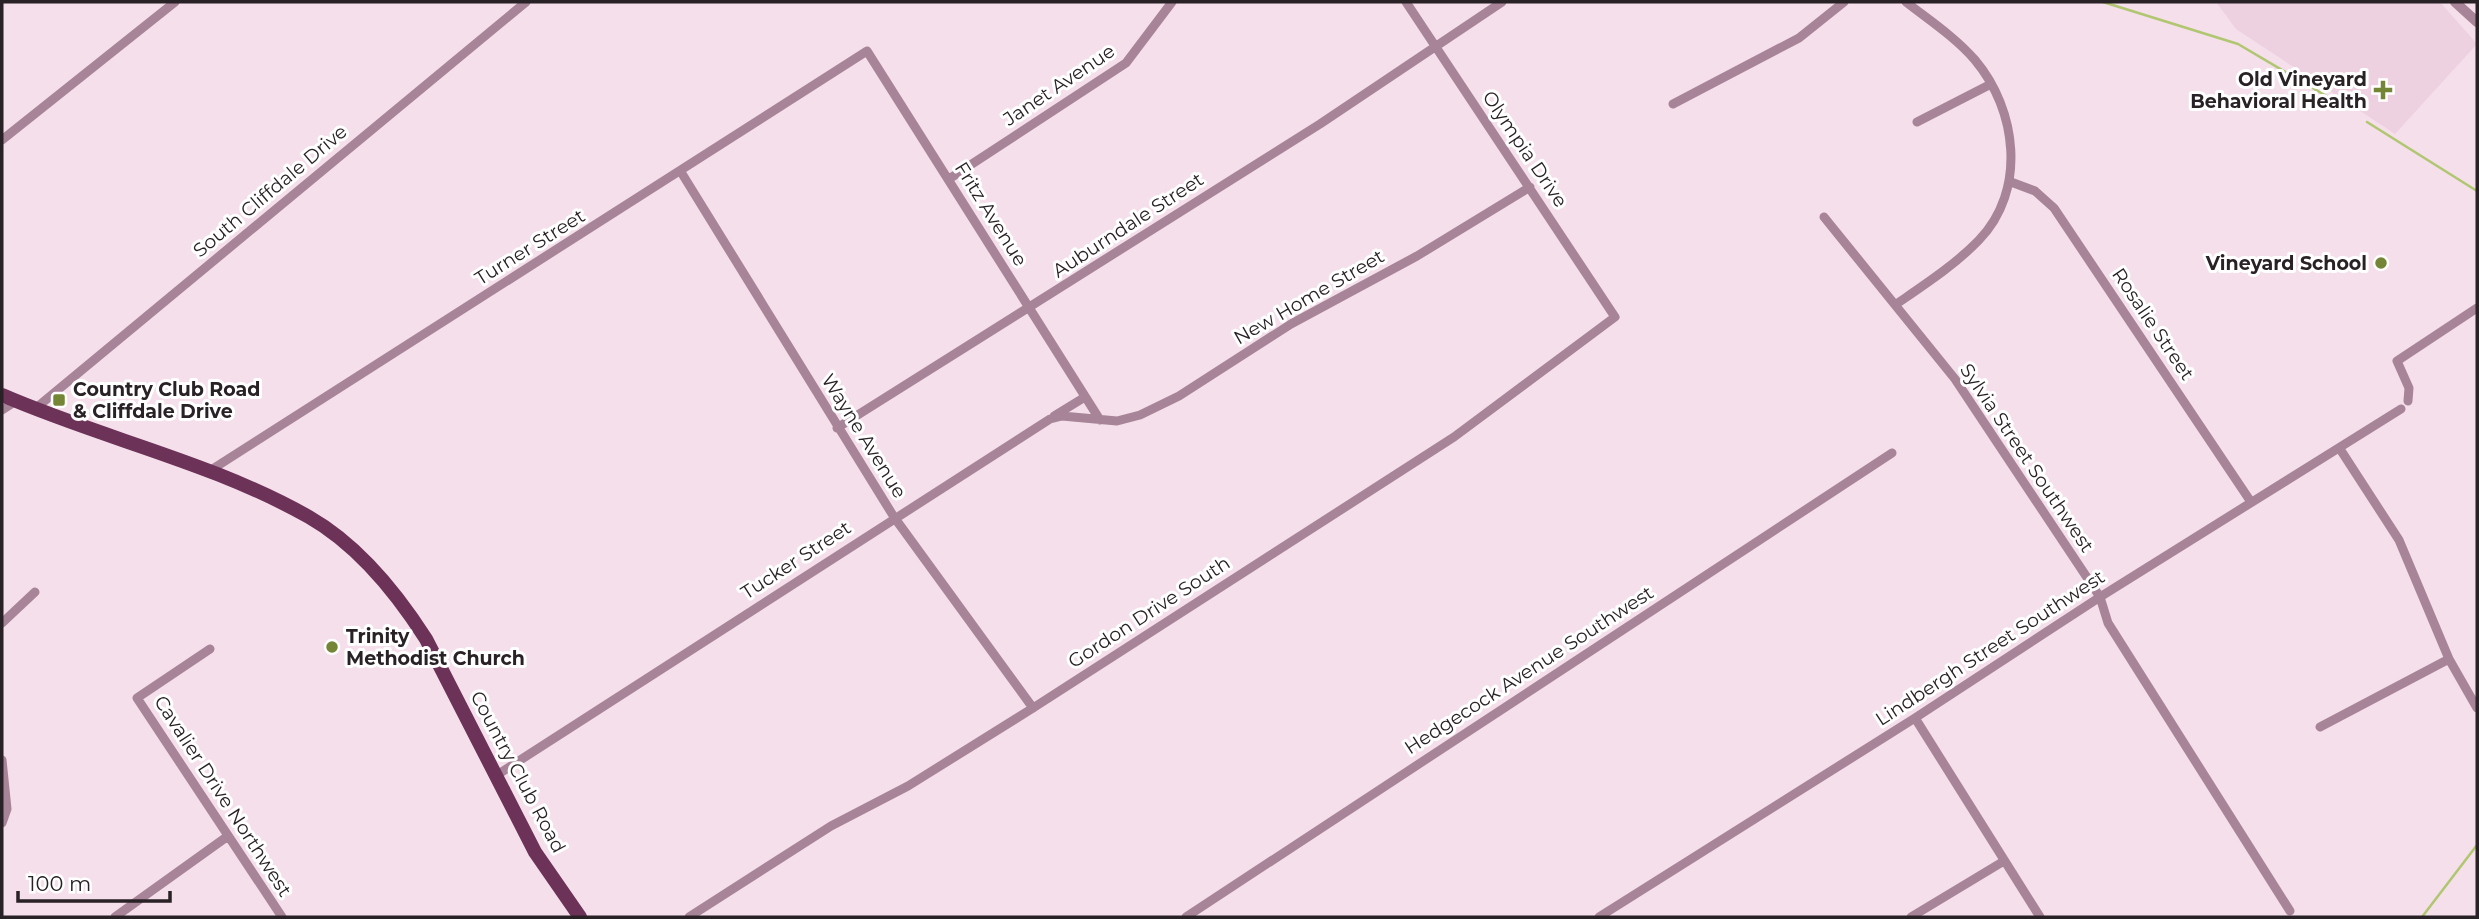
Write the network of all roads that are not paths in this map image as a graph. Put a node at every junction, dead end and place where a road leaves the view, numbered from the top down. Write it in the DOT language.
graph roads {
  1 [pos="175,2"];
  2 [pos="526,2"];
  3 [pos="1172,2"];
  4 [pos="1406,2"];
  5 [pos="1502,2"];
  6 [pos="1844,2"];
  7 [pos="1906,2"];
  8 [pos="2455,2"];
  9 [pos="2477,22"];
  10 [pos="1436,49"];
  11 [pos="867,51"];
  12 [pos="1992,84"];
  13 [pos="1673,104"];
  14 [pos="1917,122"];
  15 [pos="2,140"];
  16 [pos="681,172"];
  17 [pos="949,179"];
  18 [pos="2011,182"];
  19 [pos="1530,187"];
  20 [pos="1824,217"];
  21 [pos="1895,305"];
  22 [pos="2477,308"];
  23 [pos="1029,309"];
  24 [pos="1615,317"];
  25 [pos="2,395"];
  26 [pos="1085,397"];
  27 [pos="16,401"];
  28 [pos="36,408"];
  29 [pos="2,410"];
  30 [pos="1050,418"];
  31 [pos="1100,420"];
  32 [pos="837,428"];
  33 [pos="2340,449"];
  34 [pos="1892,453"];
  35 [pos="211,470"];
  36 [pos="2251,502"];
  37 [pos="894,517"];
  38 [pos="34,592"];
  39 [pos="2100,597"];
  40 [pos="2,623"];
  41 [pos="210,649"];
  42 [pos="2449,659"];
  43 [pos="1033,708"];
  44 [pos="2477,708"];
  45 [pos="1915,718"];
  46 [pos="2320,727"];
  47 [pos="2,760"];
  48 [pos="497,775"];
  49 [pos="2,823"];
  50 [pos="228,835"];
  51 [pos="2004,861"];
  52 [pos="2290,911"];
  53 [pos="115,917"];
  54 [pos="282,917"];
  55 [pos="580,917"];
  56 [pos="689,917"];
  57 [pos="1186,917"];
  58 [pos="1599,917"];
  59 [pos="1911,917"];
  60 [pos="2040,917"];
  1 -- 15 [label="street"];
  2 -- 28 [label="street, South Cliffdale Drive"];
  3 -- 17 [label="street, Janet Avenue"];
  4 -- 10 [label="street, Olympia Drive"];
  5 -- 10 [label="street, Auburndale Street"];
  6 -- 13 [label="street"];
  7 -- 12 [label="street"];
  8 -- 9 [label="street"];
  10 -- 19 [label="street, Olympia Drive"];
  10 -- 23 [label="street, Auburndale Street"];
  11 -- 16 [label="street, Turner Street"];
  11 -- 17 [label="street, Fritz Avenue"];
  12 -- 14 [label="street"];
  12 -- 18 [label="street"];
  16 -- 32 [label="street, Wayne Avenue"];
  16 -- 35 [label="street, Turner Street"];
  17 -- 23 [label="street, Fritz Avenue"];
  18 -- 21 [label="street"];
  18 -- 36 [label="street, Rosalie Street"];
  19 -- 24 [label="street, Olympia Drive"];
  19 -- 31 [label="street, New Home Street"];
  20 -- 21 [label="street, Sylvia Street Southwest"];
  21 -- 39 [label="street, Sylvia Street Southwest"];
  22 -- 33 [label="street, Lindbergh Street Southwest"];
  23 -- 26 [label="street, Fritz Avenue"];
  23 -- 32 [label="street, Auburndale Street"];
  24 -- 43 [label="street, Gordon Drive South"];
  25 -- 27 [label="main road, Country Club Road"];
  26 -- 30 [label="street, Tucker Street"];
  26 -- 31 [label="street"];
  27 -- 28 [label="main road, Country Club Road"];
  27 -- 29 [label="street"];
  28 -- 35 [label="main road, Country Club Road"];
  30 -- 31 [label="street"];
  30 -- 37 [label="street, Tucker Street"];
  32 -- 37 [label="street, Wayne Avenue"];
  33 -- 36 [label="street, Lindbergh Street Southwest"];
  33 -- 42 [label="street"];
  34 -- 57 [label="street, Hedgecock Avenue Southwest"];
  35 -- 48 [label="main road, Country Club Road"];
  36 -- 39 [label="street, Lindbergh Street Southwest"];
  37 -- 43 [label="street, Wayne Avenue"];
  37 -- 48 [label="street, Tucker Street"];
  38 -- 40 [label="street"];
  39 -- 45 [label="street, Lindbergh Street Southwest"];
  39 -- 52 [label="street, Sylvia Street Southwest"];
  41 -- 50 [label="street, Cavalier Drive Northwest"];
  42 -- 44 [label="street"];
  42 -- 46 [label="street"];
  43 -- 56 [label="street, Gordon Drive South"];
  45 -- 51 [label="street"];
  45 -- 58 [label="street, Lindbergh Street Southwest"];
  47 -- 49 [label="street"];
  48 -- 55 [label="main road, Country Club Road"];
  50 -- 53 [label="street"];
  50 -- 54 [label="street, Cavalier Drive Northwest"];
  51 -- 59 [label="street"];
  51 -- 60 [label="street"];
}
